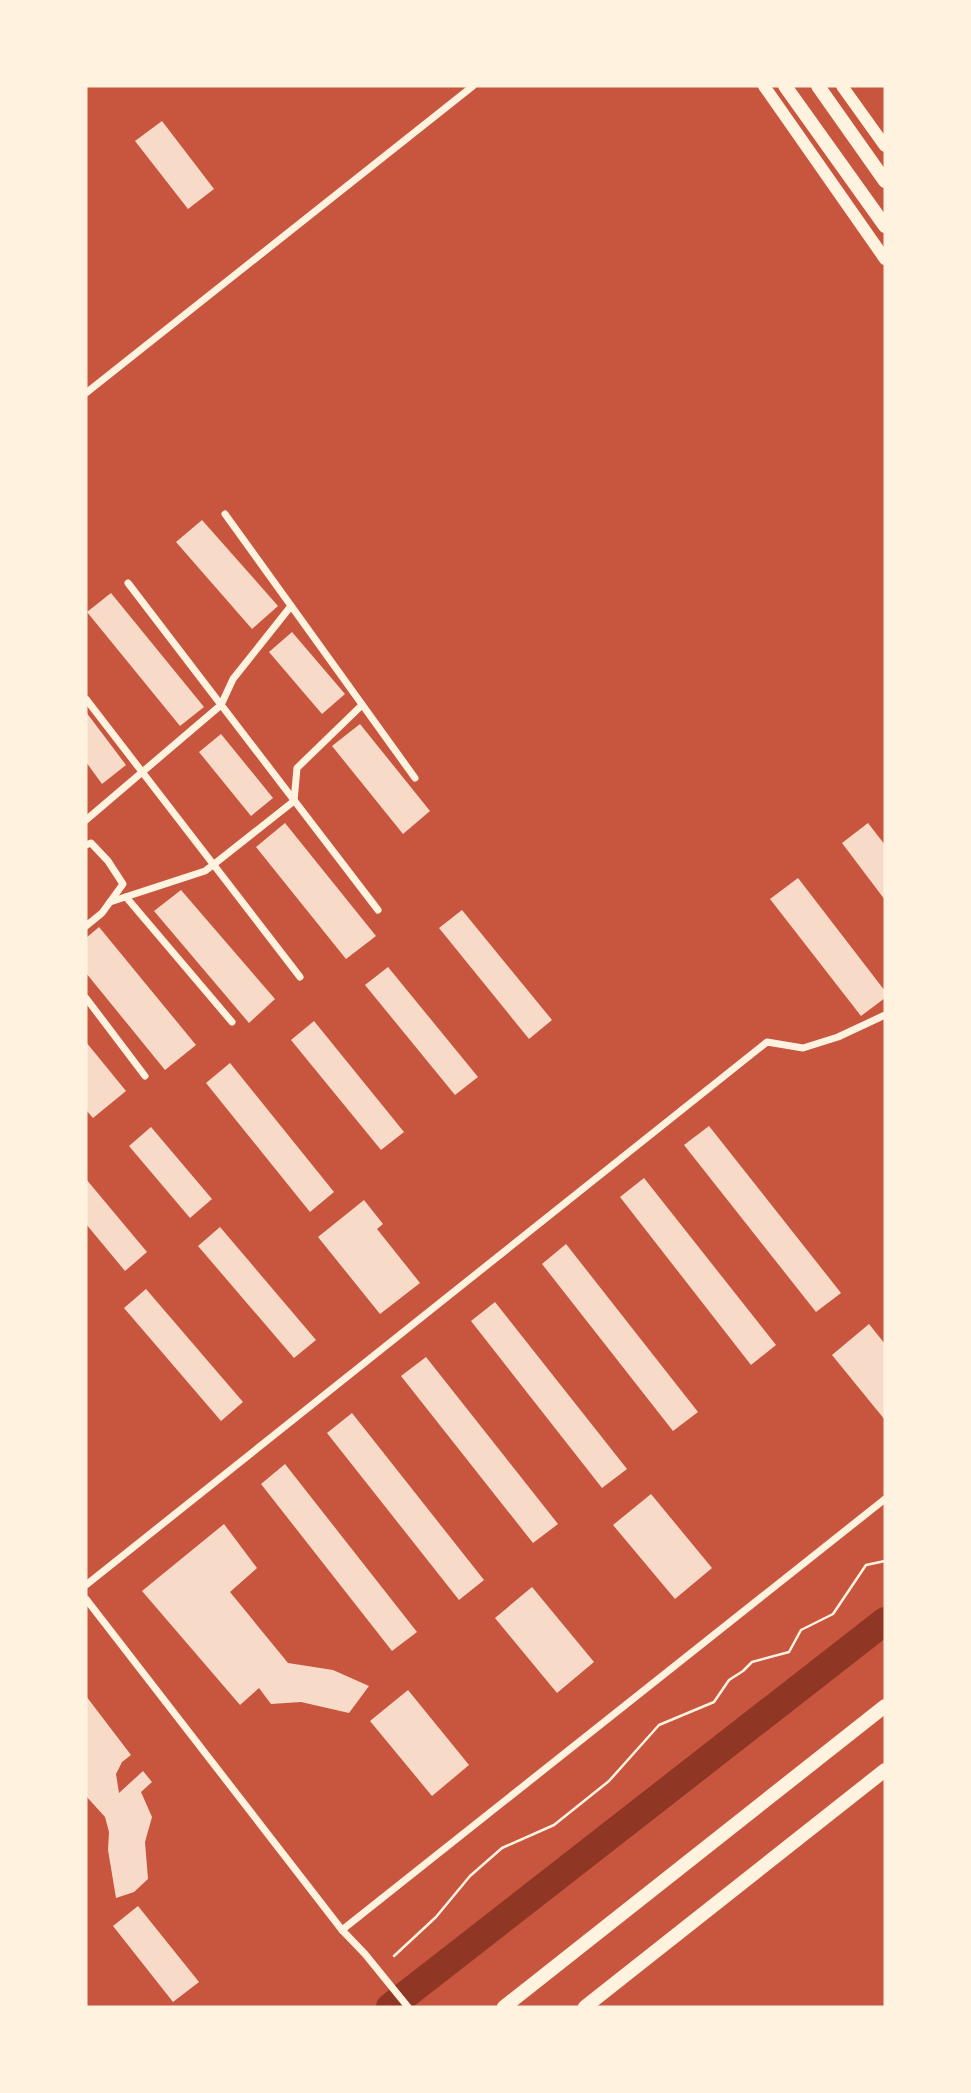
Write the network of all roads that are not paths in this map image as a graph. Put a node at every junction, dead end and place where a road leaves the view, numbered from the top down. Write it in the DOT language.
graph roads {
  1 [pos="473,86"];
  2 [pos="765,86"];
  3 [pos="785,86"];
  4 [pos="818,86"];
  5 [pos="842,86"];
  6 [pos="885,146"];
  7 [pos="885,181"];
  8 [pos="885,226"];
  9 [pos="885,259"];
  10 [pos="86,393"];
  11 [pos="225,514"];
  12 [pos="128,583"];
  13 [pos="291,606"];
  14 [pos="86,699"];
  15 [pos="221,705"];
  16 [pos="362,705"];
  17 [pos="142,772"];
  18 [pos="415,778"];
  19 [pos="294,801"];
  20 [pos="86,820"];
  21 [pos="86,845"];
  22 [pos="213,865"];
  23 [pos="126,897"];
  24 [pos="110,902"];
  25 [pos="378,911"];
  26 [pos="86,926"];
  27 [pos="300,977"];
  28 [pos="86,998"];
  29 [pos="885,1015"];
  30 [pos="232,1022"];
  31 [pos="145,1076"];
  32 [pos="885,1499"];
  33 [pos="86,1585"];
  34 [pos="86,1599"];
  35 [pos="885,1706"];
  36 [pos="885,1769"];
  37 [pos="342,1930"];
  38 [pos="408,2007"];
  39 [pos="504,2007"];
  40 [pos="585,2007"];
  1 -- 10 [label="street"];
  2 -- 9 [label="main road"];
  3 -- 8 [label="main road"];
  4 -- 7 [label="main road"];
  5 -- 6 [label="main road"];
  11 -- 13 [label="street"];
  12 -- 15 [label="street"];
  13 -- 15 [label="street"];
  13 -- 16 [label="street"];
  14 -- 17 [label="street"];
  15 -- 17 [label="street"];
  15 -- 19 [label="street"];
  16 -- 18 [label="street"];
  16 -- 19 [label="street"];
  17 -- 20 [label="street"];
  17 -- 22 [label="street"];
  19 -- 22 [label="street"];
  19 -- 25 [label="street"];
  21 -- 24 [label="street"];
  22 -- 23 [label="street"];
  22 -- 27 [label="street"];
  23 -- 24 [label="street"];
  23 -- 30 [label="street"];
  24 -- 26 [label="street"];
  28 -- 31 [label="street"];
  29 -- 33 [label="street"];
  32 -- 37 [label="street"];
  34 -- 37 [label="street"];
  35 -- 39 [label="main road"];
  36 -- 40 [label="main road"];
  37 -- 38 [label="street"];
}
